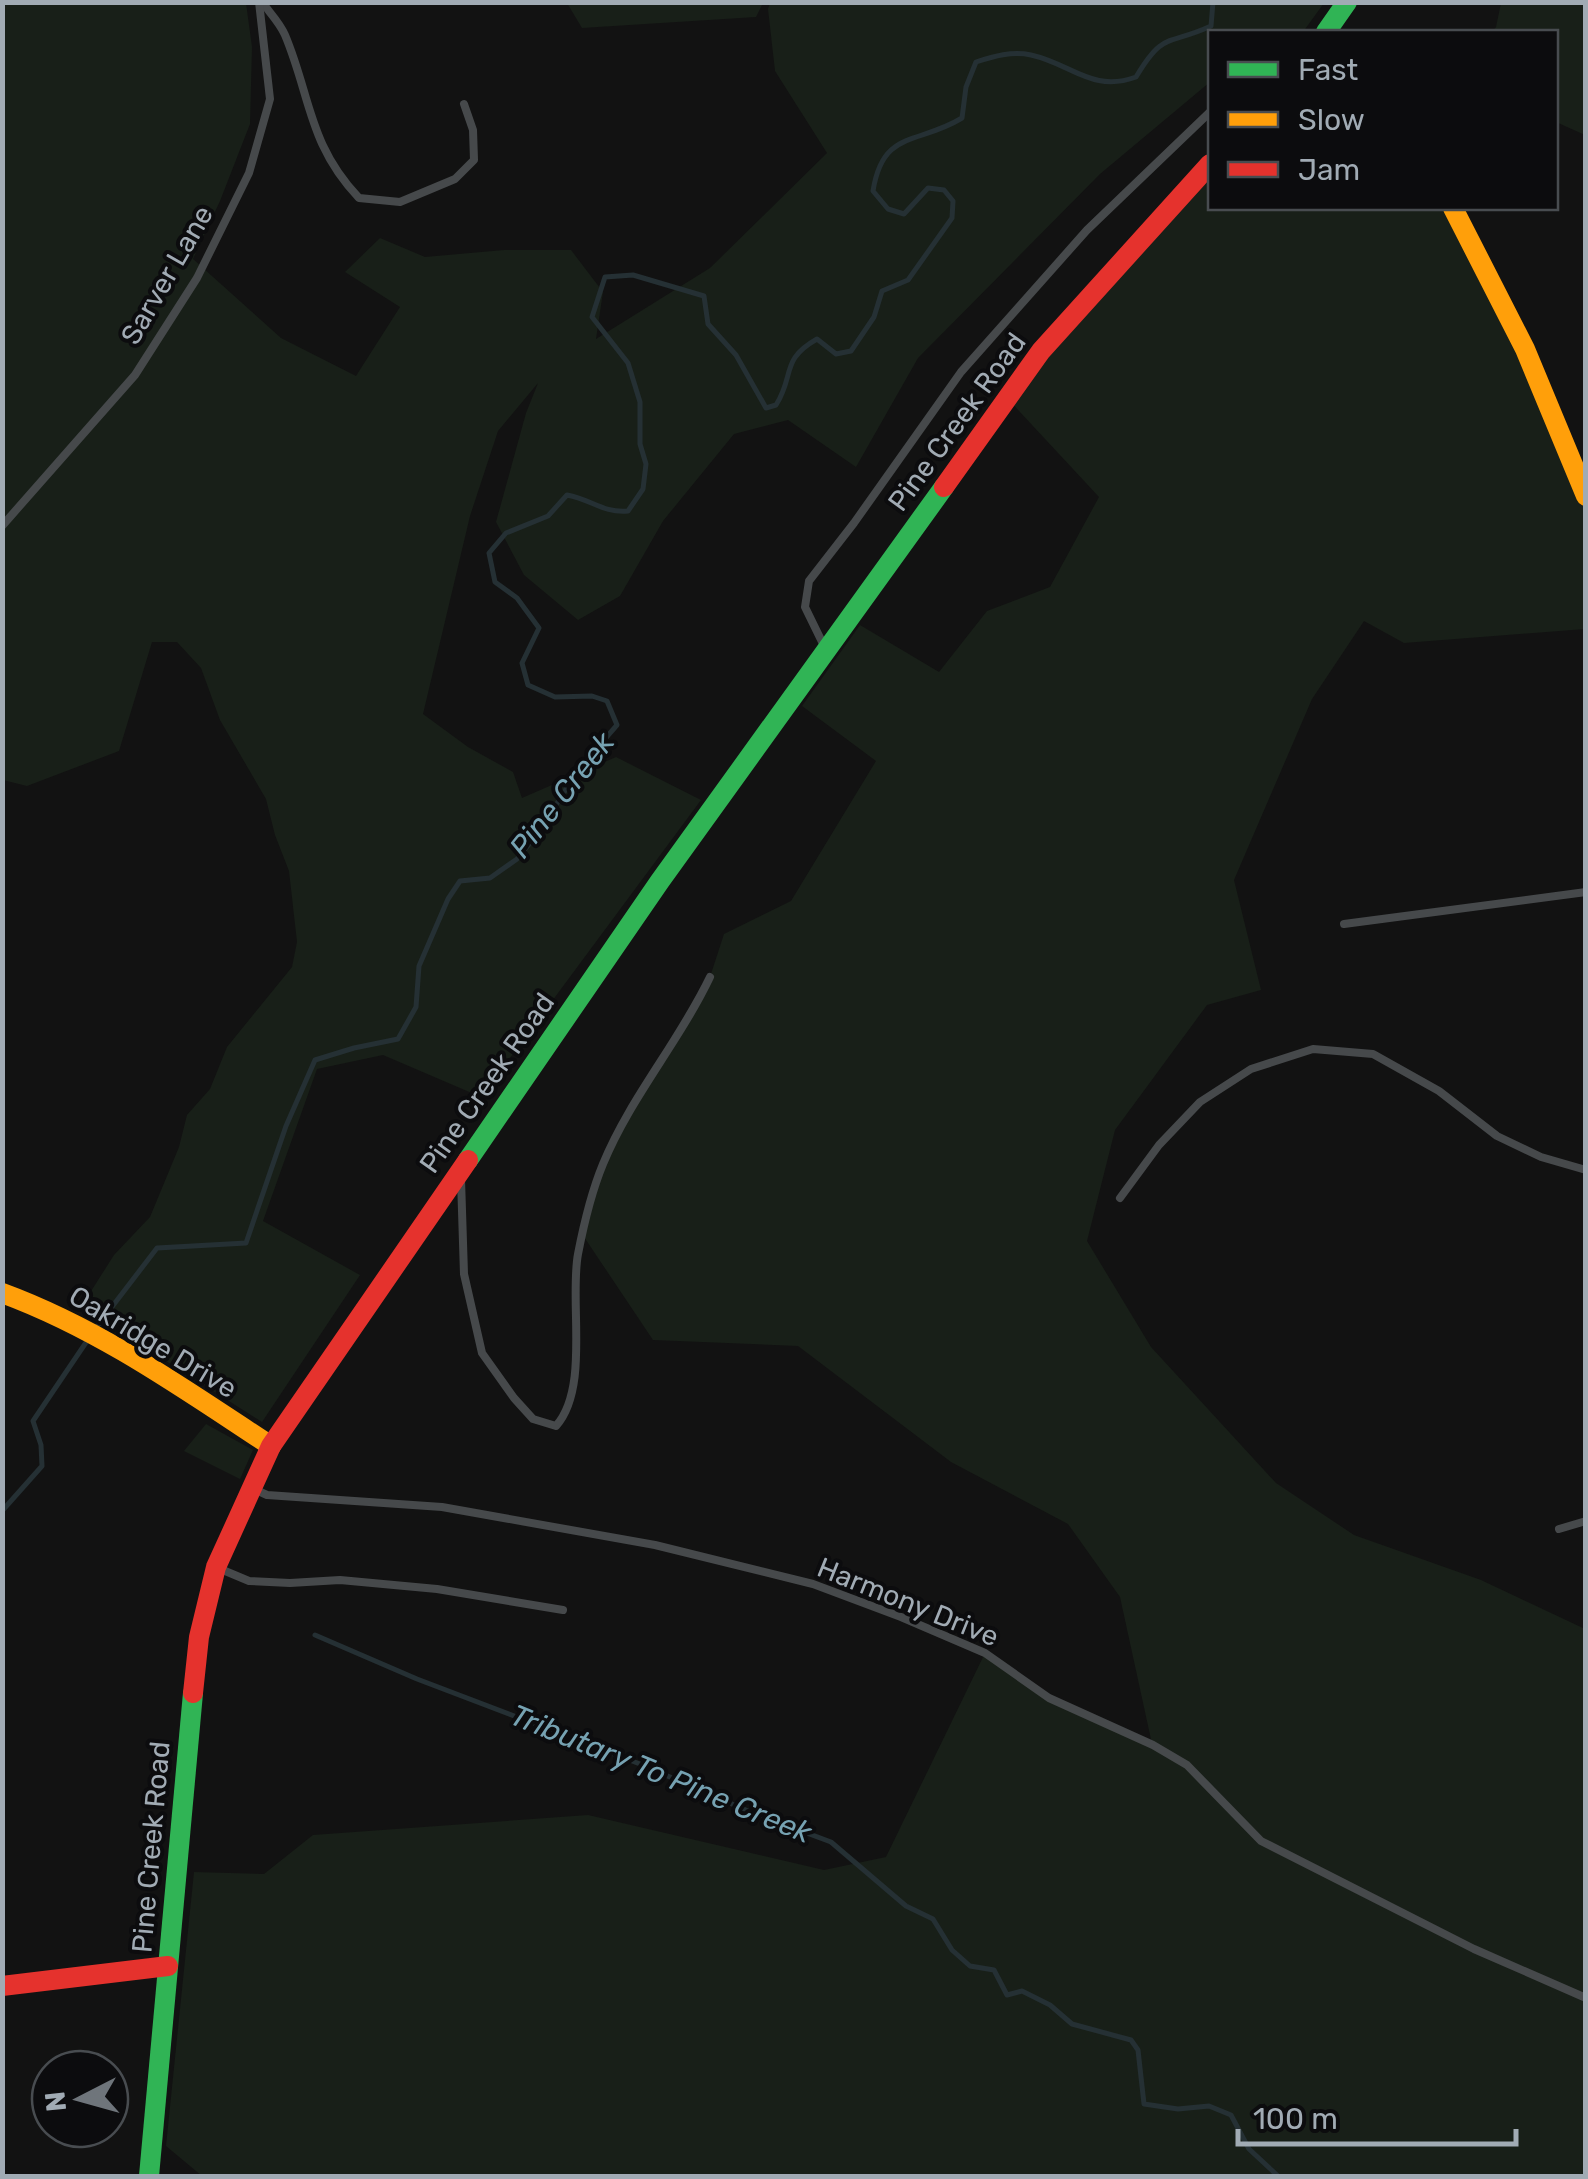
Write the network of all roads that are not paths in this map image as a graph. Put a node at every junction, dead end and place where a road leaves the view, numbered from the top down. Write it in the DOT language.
graph roads {
  1 [pos="261,2"];
  2 [pos="1347,2"];
  3 [pos="1327,30"];
  4 [pos="464,104"];
  5 [pos="1208,114"];
  6 [pos="1208,166"];
  7 [pos="1453,210"];
  8 [pos="1586,496"];
  9 [pos="2,526"];
  10 [pos="826,650"];
  11 [pos="1586,892"];
  12 [pos="1344,924"];
  13 [pos="710,977"];
  14 [pos="460,1170"];
  15 [pos="1586,1170"];
  16 [pos="1120,1198"];
  17 [pos="2,1293"];
  18 [pos="271,1446"];
  19 [pos="250,1486"];
  20 [pos="1586,1521"];
  21 [pos="1559,1529"];
  22 [pos="216,1567"];
  23 [pos="563,1610"];
  24 [pos="168,1966"];
  25 [pos="2,1986"];
  26 [pos="1586,1998"];
  27 [pos="149,2176"];
  1 -- 4 [label="lane"];
  1 -- 9 [label="lane, Sarver Lane"];
  2 -- 3 [label="street"];
  5 -- 10 [label="lane"];
  6 -- 10 [label="street, Pine Creek Road"];
  7 -- 8 [label="street"];
  10 -- 14 [label="street, Pine Creek Road"];
  11 -- 12 [label="lane"];
  13 -- 14 [label="lane"];
  14 -- 18 [label="street, Pine Creek Road"];
  15 -- 16 [label="lane"];
  17 -- 18 [label="street, Oakridge Drive"];
  18 -- 19 [label="street, Pine Creek Road"];
  19 -- 22 [label="street, Pine Creek Road"];
  19 -- 26 [label="lane, Harmony Drive"];
  20 -- 21 [label="lane"];
  22 -- 23 [label="lane"];
  22 -- 24 [label="street, Pine Creek Road"];
  24 -- 25 [label="street"];
  24 -- 27 [label="street, Pine Creek Road"];
}
